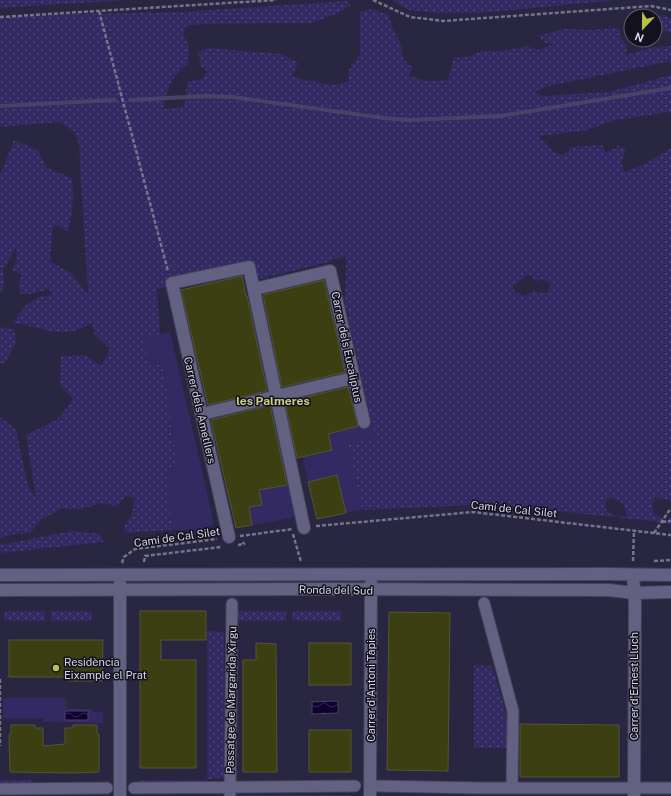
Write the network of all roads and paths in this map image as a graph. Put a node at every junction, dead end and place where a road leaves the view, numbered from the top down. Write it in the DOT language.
graph roads {
  1 [pos="276,0"];
  2 [pos="373,0"];
  3 [pos="671,10"];
  4 [pos="99,11"];
  5 [pos="0,17"];
  6 [pos="172,283"];
  7 [pos="255,290"];
  8 [pos="353,378"];
  9 [pos="276,396"];
  10 [pos="202,414"];
  11 [pos="364,422"];
  12 [pos="671,508"];
  13 [pos="671,521"];
  14 [pos="661,522"];
  15 [pos="355,523"];
  16 [pos="304,528"];
  17 [pos="634,530"];
  18 [pos="654,533"];
  19 [pos="293,534"];
  20 [pos="671,535"];
  21 [pos="243,542"];
  22 [pos="231,543"];
  23 [pos="633,561"];
  24 [pos="144,562"];
  25 [pos="301,562"];
  26 [pos="371,574"];
  27 [pos="0,575"];
  28 [pos="120,575"];
  29 [pos="633,575"];
  30 [pos="671,575"];
  31 [pos="0,590"];
  32 [pos="120,590"];
  33 [pos="371,590"];
  34 [pos="671,592"];
  35 [pos="634,593"];
  36 [pos="484,603"];
  37 [pos="232,604"];
  38 [pos="0,679"];
  39 [pos="0,746"];
  40 [pos="356,786"];
  41 [pos="378,786"];
  42 [pos="512,787"];
  43 [pos="107,788"];
  44 [pos="134,788"];
  45 [pos="671,788"];
  46 [pos="0,789"];
  47 [pos="230,792"];
  48 [pos="481,792"];
  49 [pos="634,792"];
  50 [pos="120,796"];
  51 [pos="370,796"];
  1 -- 4 [label="path"];
  2 -- 3 [label="path"];
  4 -- 5 [label="path"];
  4 -- 6 [label="path"];
  6 -- 7 [label="street"];
  6 -- 10 [label="street, Carrer dels Ametllers"];
  7 -- 8 [label="street, Carrer dels Eucaliptus"];
  7 -- 9 [label="street"];
  8 -- 9 [label="street"];
  8 -- 11 [label="street, Carrer dels Eucaliptus"];
  9 -- 10 [label="street"];
  9 -- 16 [label="street"];
  10 -- 22 [label="street, Carrer dels Ametllers"];
  12 -- 14 [label="path"];
  13 -- 14 [label="path"];
  14 -- 18 [label="path"];
  15 -- 17 [label="path, Camí de Cal Silet"];
  17 -- 18 [label="path, Camí de Cal Silet"];
  17 -- 23 [label="path"];
  18 -- 20 [label="path, Camí de Cal Silet"];
  19 -- 25 [label="path"];
  21 -- 22 [label="path"];
  22 -- 24 [label="path"];
  22 -- 28 [label="path, Camí de Cal Silet"];
  26 -- 28 [label="street, Ronda del Sud"];
  26 -- 29 [label="street, Ronda del Sud"];
  26 -- 33 [label="street, Carrer d'Antoni Tàpies"];
  27 -- 28 [label="street, Ronda del Sud"];
  28 -- 32 [label="street"];
  29 -- 30 [label="street, Ronda del Sud"];
  29 -- 35 [label="street, Carrer d'Ernest Lluch"];
  31 -- 32 [label="street, Ronda del Sud"];
  32 -- 33 [label="street, Ronda del Sud"];
  32 -- 50 [label="street"];
  33 -- 35 [label="street, Ronda del Sud"];
  33 -- 51 [label="street, Carrer d'Antoni Tàpies"];
  34 -- 35 [label="street, Ronda del Sud"];
  35 -- 49 [label="street, Carrer d'Ernest Lluch"];
  36 -- 42 [label="street"];
  37 -- 47 [label="street, Passatge de Margarida Xirgu"];
  38 -- 39 [label="path"];
  40 -- 47 [label="street"];
  41 -- 48 [label="street"];
  42 -- 48 [label="street"];
  42 -- 49 [label="street"];
  43 -- 46 [label="street"];
  44 -- 47 [label="street"];
  45 -- 49 [label="street"];
}
